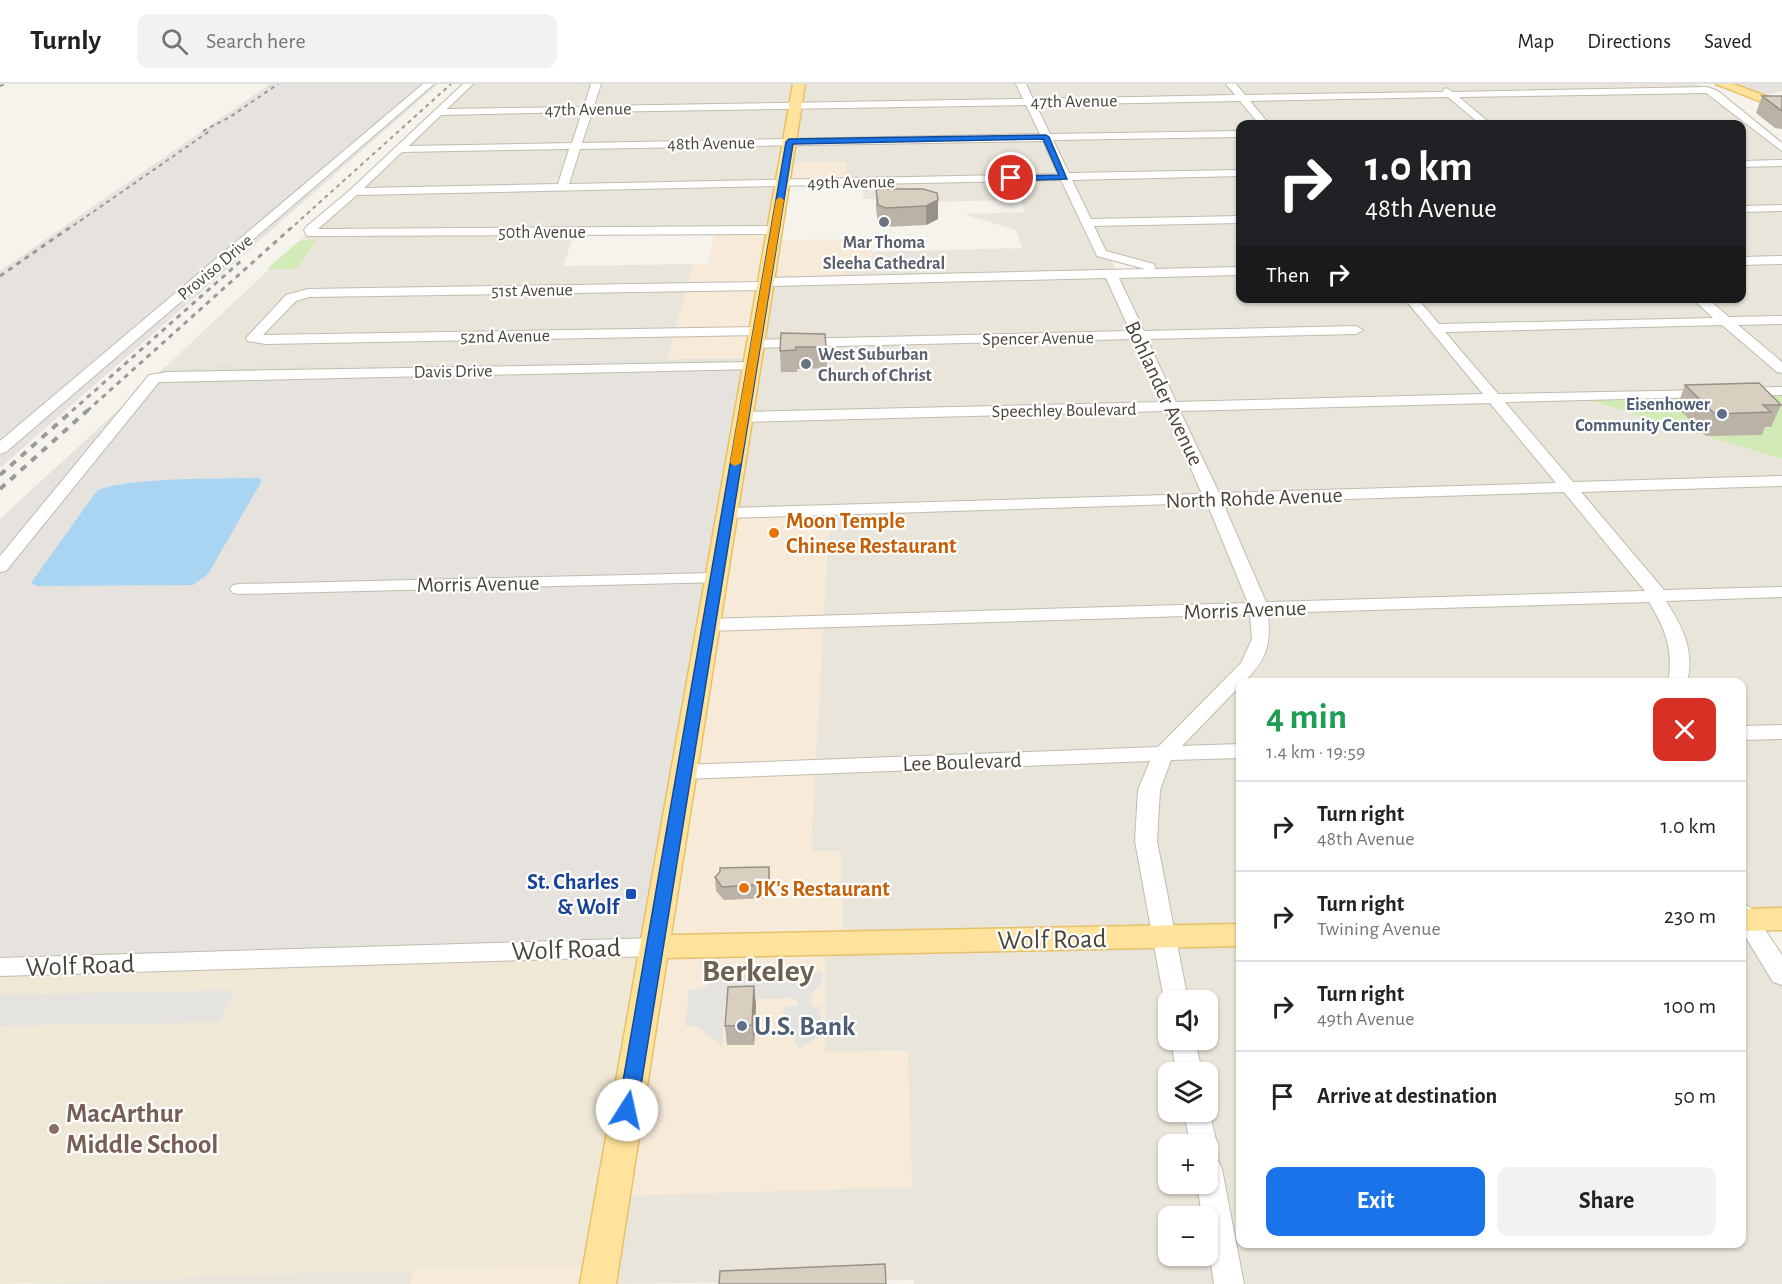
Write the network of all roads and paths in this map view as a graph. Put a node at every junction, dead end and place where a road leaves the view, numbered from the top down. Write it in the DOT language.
graph roads {
  1 [pos="429,84"];
  2 [pos="468,84"];
  3 [pos="596,84"];
  4 [pos="799,84"];
  5 [pos="1021,84"];
  6 [pos="1231,84"];
  7 [pos="1437,84"];
  8 [pos="1722,84"];
  9 [pos="1450,94"];
  10 [pos="1242,98"];
  11 [pos="1029,102"];
  12 [pos="795,106"];
  13 [pos="1782,106"];
  14 [pos="588,110"];
  15 [pos="438,112"];
  16 [pos="1261,120"];
  17 [pos="1480,120"];
  18 [pos="1746,124"];
  19 [pos="1753,124"];
  20 [pos="1236,134"];
  21 [pos="1046,137"];
  22 [pos="789,142"];
  23 [pos="576,146"];
  24 [pos="1782,148"];
  25 [pos="398,149"];
  26 [pos="1782,163"];
  27 [pos="1746,164"];
  28 [pos="1236,173"];
  29 [pos="1064,177"];
  30 [pos="783,183"];
  31 [pos="562,188"];
  32 [pos="354,192"];
  33 [pos="1782,208"];
  34 [pos="1746,209"];
  35 [pos="1236,219"];
  36 [pos="1086,223"];
  37 [pos="774,230"];
  38 [pos="1782,260"];
  39 [pos="1746,261"];
  40 [pos="1236,271"];
  41 [pos="1169,273"];
  42 [pos="1111,274"];
  43 [pos="765,284"];
  44 [pos="1414,303"];
  45 [pos="1704,303"];
  46 [pos="1782,320"];
  47 [pos="1725,321"];
  48 [pos="1434,328"];
  49 [pos="1356,330"];
  50 [pos="1138,335"];
  51 [pos="253,338"];
  52 [pos="756,338"];
  53 [pos="752,366"];
  54 [pos="1782,369"];
  55 [pos="1782,391"];
  56 [pos="1493,399"];
  57 [pos="1173,408"];
  58 [pos="743,417"];
  59 [pos="0,449"];
  60 [pos="1782,481"];
  61 [pos="1568,488"];
  62 [pos="1213,499"];
  63 [pos="727,513"];
  64 [pos="0,567"];
  65 [pos="716,578"];
  66 [pos="239,589"];
  67 [pos="1782,592"];
  68 [pos="1659,596"];
  69 [pos="1259,608"];
  70 [pos="708,625"];
  71 [pos="1237,678"];
  72 [pos="1679,678"];
  73 [pos="1236,679"];
  74 [pos="1782,732"];
  75 [pos="1746,733"];
  76 [pos="1236,751"];
  77 [pos="1164,753"];
  78 [pos="684,772"];
  79 [pos="1746,918"];
  80 [pos="1782,919"];
  81 [pos="1746,922"];
  82 [pos="1236,935"];
  83 [pos="1164,938"];
  84 [pos="655,946"];
  85 [pos="0,967"];
  86 [pos="1782,975"];
  87 [pos="1174,990"];
  88 [pos="1213,1194"];
  89 [pos="598,1284"];
  90 [pos="1229,1284"];
  1 -- 59 [label="street, Proviso Drive"];
  2 -- 15 [label="street"];
  3 -- 14 [label="street"];
  4 -- 12 [label="main road"];
  5 -- 11 [label="street"];
  6 -- 10 [label="street"];
  7 -- 9 [label="street"];
  8 -- 13 [label="main road"];
  9 -- 10 [label="street, 47th Avenue"];
  9 -- 17 [label="street"];
  9 -- 19 [label="street, 47th Avenue"];
  10 -- 11 [label="street, 47th Avenue"];
  10 -- 16 [label="street"];
  11 -- 12 [label="street, 47th Avenue"];
  11 -- 21 [label="street"];
  12 -- 14 [label="street, 47th Avenue"];
  12 -- 22 [label="main road"];
  14 -- 15 [label="street, 47th Avenue"];
  14 -- 23 [label="street"];
  15 -- 25 [label="street"];
  18 -- 19 [label="street"];
  19 -- 24 [label="street"];
  20 -- 21 [label="street, 48th Avenue"];
  21 -- 22 [label="street, 48th Avenue"];
  21 -- 29 [label="street"];
  22 -- 23 [label="street, 48th Avenue"];
  22 -- 30 [label="main road"];
  23 -- 25 [label="street, 48th Avenue"];
  23 -- 31 [label="street"];
  25 -- 32 [label="street"];
  26 -- 27 [label="street"];
  28 -- 29 [label="street, 49th Avenue"];
  29 -- 30 [label="street, 49th Avenue"];
  29 -- 36 [label="street"];
  30 -- 31 [label="street, 49th Avenue"];
  30 -- 37 [label="main road"];
  31 -- 32 [label="street, 49th Avenue"];
  32 -- 37 [label="street, 50th Avenue"];
  33 -- 34 [label="street"];
  35 -- 36 [label="street"];
  36 -- 41 [label="street"];
  37 -- 43 [label="main road"];
  38 -- 39 [label="street"];
  40 -- 41 [label="street"];
  41 -- 42 [label="street, 51st Avenue"];
  42 -- 43 [label="street, 51st Avenue"];
  42 -- 50 [label="street, Bohlander Avenue"];
  43 -- 51 [label="street, 51st Avenue"];
  43 -- 52 [label="main road"];
  44 -- 48 [label="street"];
  45 -- 47 [label="street"];
  46 -- 47 [label="street"];
  47 -- 48 [label="street"];
  47 -- 54 [label="street"];
  48 -- 56 [label="street"];
  49 -- 50 [label="street, Spencer Avenue"];
  50 -- 52 [label="street, Spencer Avenue"];
  50 -- 57 [label="street, Bohlander Avenue"];
  51 -- 52 [label="street, 52nd Avenue"];
  52 -- 53 [label="main road"];
  53 -- 58 [label="main road"];
  53 -- 64 [label="street, Davis Drive"];
  55 -- 56 [label="street, Speechley Boulevard"];
  56 -- 57 [label="street, Speechley Boulevard"];
  56 -- 61 [label="street"];
  57 -- 58 [label="street, Speechley Boulevard"];
  57 -- 62 [label="street, Bohlander Avenue"];
  58 -- 63 [label="main road"];
  60 -- 61 [label="street, North Rohde Avenue"];
  61 -- 62 [label="street, North Rohde Avenue"];
  61 -- 68 [label="street"];
  62 -- 63 [label="street, North Rohde Avenue"];
  62 -- 69 [label="street, Bohlander Avenue"];
  63 -- 65 [label="main road"];
  65 -- 66 [label="street, Morris Avenue"];
  65 -- 70 [label="main road"];
  67 -- 68 [label="street, Morris Avenue"];
  68 -- 69 [label="street, Morris Avenue"];
  68 -- 72 [label="street"];
  69 -- 70 [label="street, Morris Avenue"];
  69 -- 71 [label="street, Bohlander Avenue"];
  70 -- 78 [label="main road"];
  73 -- 77 [label="street, Bohlander Avenue"];
  74 -- 75 [label="street"];
  76 -- 77 [label="street, Lee Boulevard"];
  77 -- 78 [label="street, Lee Boulevard"];
  77 -- 83 [label="street, Bohlander Avenue"];
  78 -- 84 [label="main road"];
  79 -- 80 [label="main road"];
  81 -- 86 [label="street"];
  82 -- 83 [label="main road, Wolf Road"];
  83 -- 84 [label="main road, Wolf Road"];
  83 -- 87 [label="street, Bohlander Avenue"];
  84 -- 85 [label="street, Wolf Road"];
  84 -- 89 [label="main road"];
  88 -- 90 [label="street"];
}
